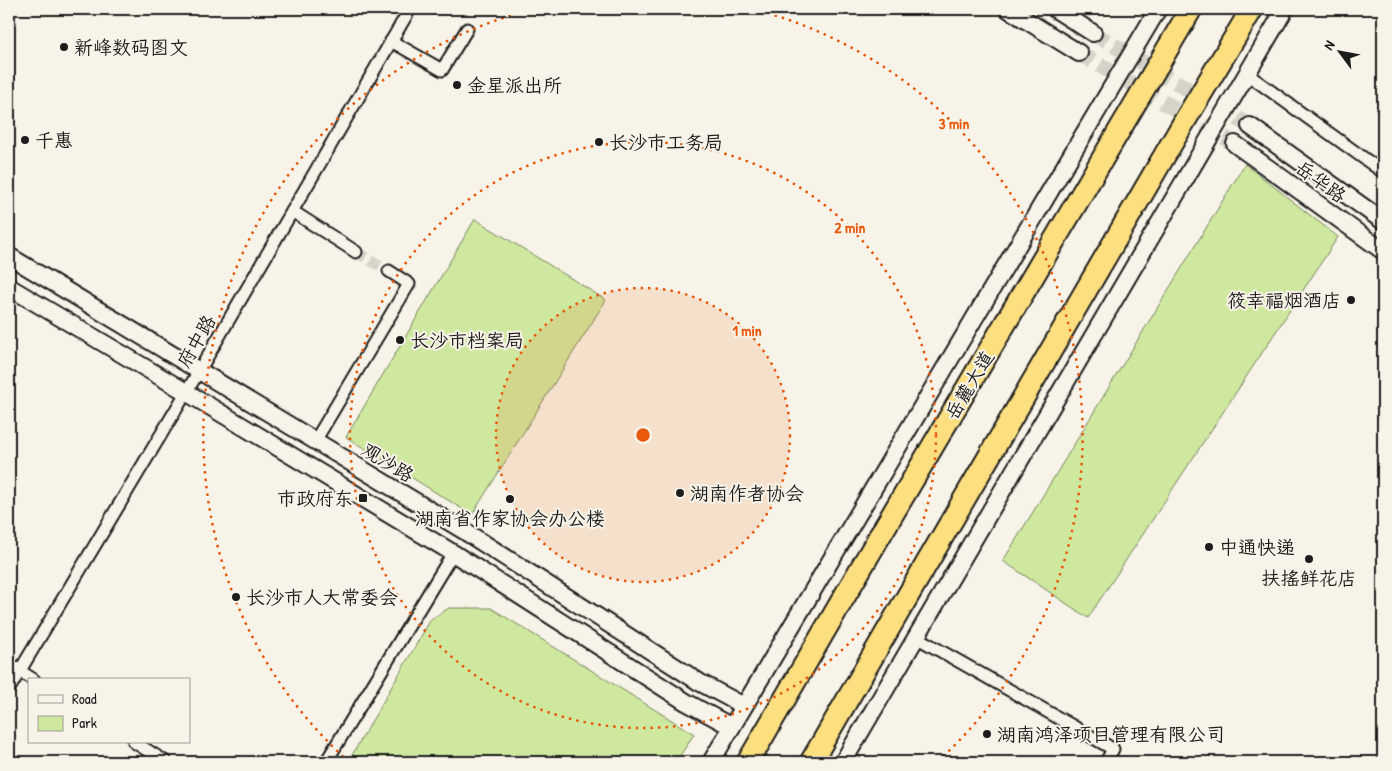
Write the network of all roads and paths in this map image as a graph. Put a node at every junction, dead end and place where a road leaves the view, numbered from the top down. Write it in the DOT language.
graph roads {
  1 [pos="410,9"];
  2 [pos="1008,9"];
  3 [pos="1055,9"];
  4 [pos="1158,9"];
  5 [pos="1191,9"];
  6 [pos="1252,9"];
  7 [pos="1285,9"];
  8 [pos="1072,13"];
  9 [pos="468,29"];
  10 [pos="1093,33"];
  11 [pos="391,41"];
  12 [pos="1079,53"];
  13 [pos="1247,74"];
  14 [pos="1250,126"];
  15 [pos="1236,144"];
  16 [pos="1383,172"];
  17 [pos="292,211"];
  18 [pos="1383,221"];
  19 [pos="1383,251"];
  20 [pos="356,252"];
  21 [pos="9,256"];
  22 [pos="389,271"];
  23 [pos="9,287"];
  24 [pos="199,371"];
  25 [pos="186,392"];
  26 [pos="315,441"];
  27 [pos="453,553"];
  28 [pos="916,637"];
  29 [pos="9,664"];
  30 [pos="20,671"];
  31 [pos="31,678"];
  32 [pos="9,689"];
  33 [pos="744,706"];
  34 [pos="732,728"];
  35 [pos="137,744"];
  36 [pos="166,762"];
  37 [pos="326,762"];
  38 [pos="712,762"];
  39 [pos="748,762"];
  40 [pos="811,762"];
  41 [pos="843,762"];
  42 [pos="1106,762"];
  1 -- 11 [label="street, 府中路"];
  2 -- 12 [label="street"];
  3 -- 8 [label="street"];
  4 -- 33 [label="street"];
  5 -- 39 [label="highway, 岳麓大道"];
  6 -- 40 [label="highway"];
  7 -- 13 [label="street"];
  8 -- 10 [label="street"];
  9 -- 11 [label="street"];
  11 -- 17 [label="street, 府中路"];
  13 -- 16 [label="street"];
  13 -- 28 [label="street"];
  14 -- 18 [label="street, 岳华路"];
  15 -- 19 [label="street, 岳华路"];
  17 -- 20 [label="street"];
  17 -- 24 [label="street, 府中路"];
  21 -- 24 [label="street, 观沙路"];
  22 -- 26 [label="street"];
  23 -- 25 [label="street"];
  24 -- 25 [label="street, 府中路"];
  24 -- 26 [label="street, 观沙路"];
  25 -- 27 [label="street"];
  25 -- 30 [label="street, 府中路"];
  26 -- 33 [label="street, 观沙路"];
  27 -- 34 [label="street"];
  27 -- 37 [label="street"];
  28 -- 41 [label="street"];
  28 -- 42 [label="street"];
  29 -- 30 [label="street"];
  30 -- 31 [label="street"];
  30 -- 32 [label="street, 府中路"];
  33 -- 34 [label="street"];
  34 -- 38 [label="street"];
  35 -- 36 [label="street"];
}
